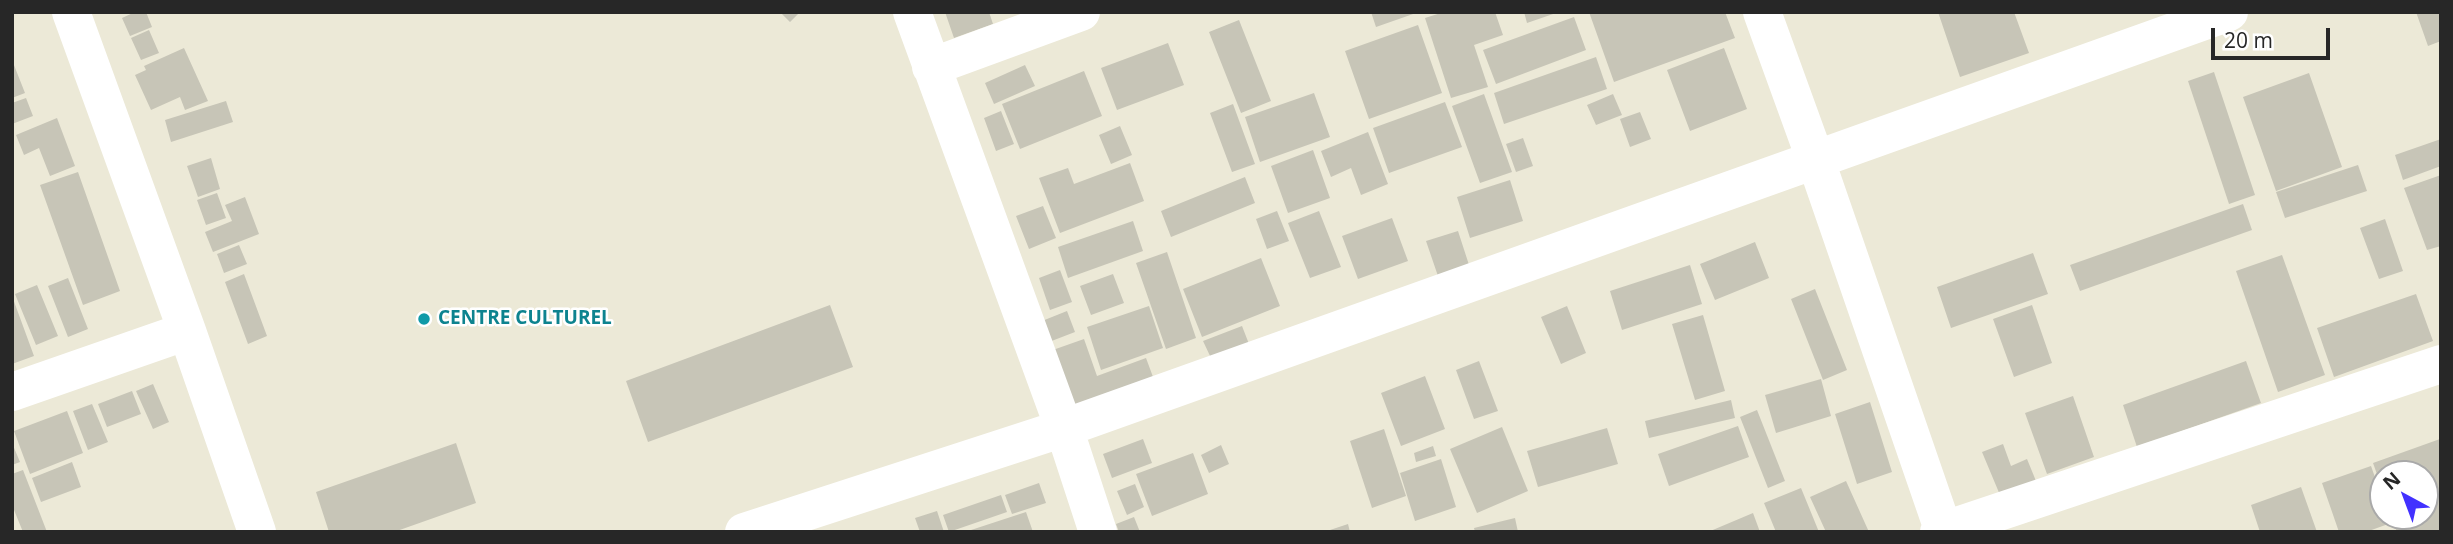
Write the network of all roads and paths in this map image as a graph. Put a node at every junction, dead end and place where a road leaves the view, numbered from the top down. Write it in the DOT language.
graph roads {
  1 [pos="71,12"];
  2 [pos="912,12"];
  3 [pos="1081,12"];
  4 [pos="1762,12"];
  5 [pos="2229,12"];
  6 [pos="931,67"];
  7 [pos="1816,161"];
  8 [pos="187,331"];
  9 [pos="2441,364"];
  10 [pos="12,392"];
  11 [pos="1064,428"];
  12 [pos="1942,531"];
  13 [pos="257,532"];
  14 [pos="744,532"];
  15 [pos="1098,532"];
  1 -- 8 [label="street"];
  2 -- 6 [label="street"];
  3 -- 6 [label="street"];
  4 -- 7 [label="street"];
  5 -- 7 [label="street"];
  6 -- 11 [label="street"];
  7 -- 11 [label="street"];
  7 -- 12 [label="street"];
  8 -- 10 [label="street"];
  8 -- 13 [label="street"];
  9 -- 12 [label="street"];
  11 -- 14 [label="street"];
  11 -- 15 [label="street"];
}
